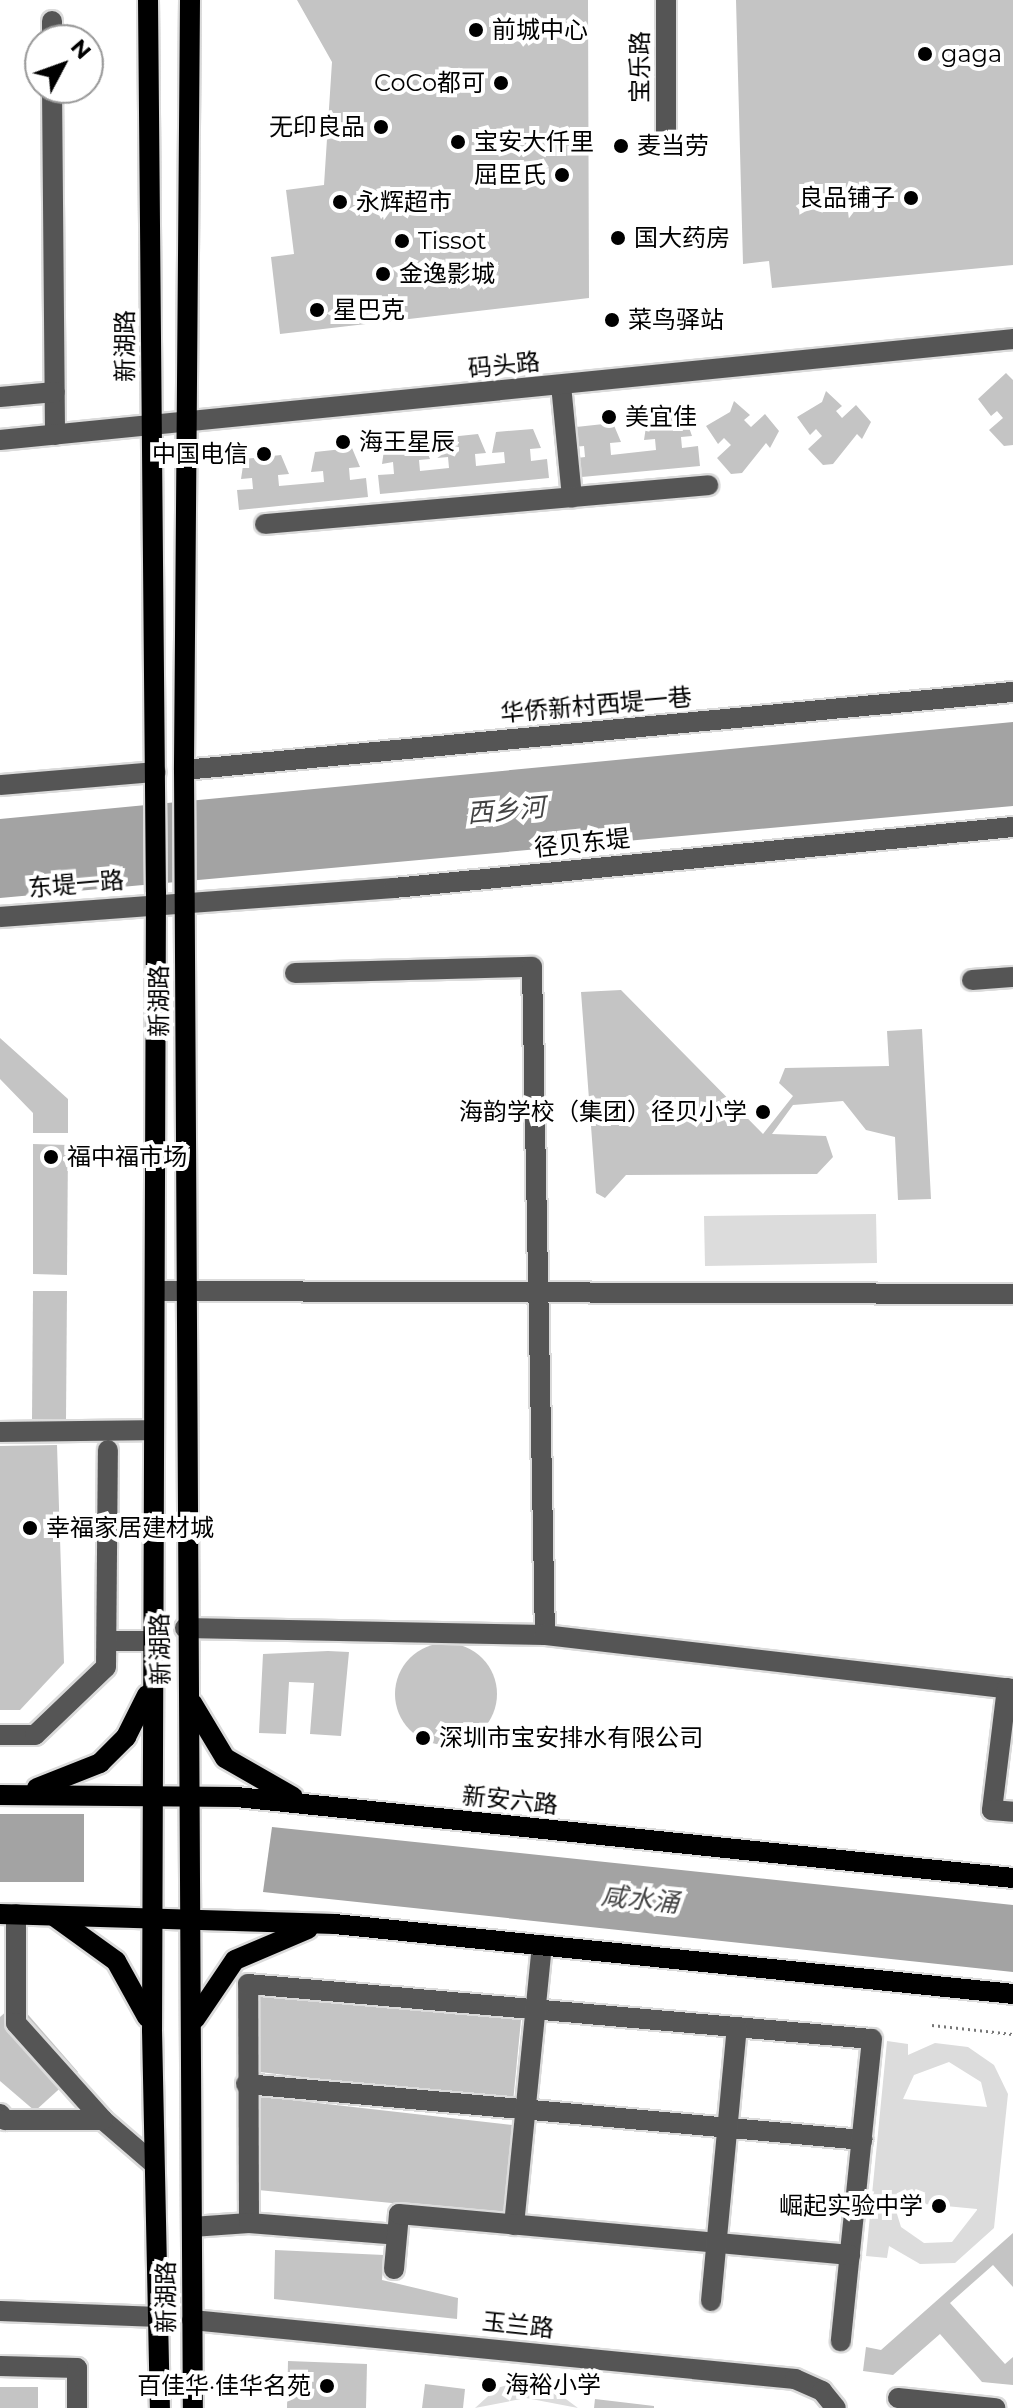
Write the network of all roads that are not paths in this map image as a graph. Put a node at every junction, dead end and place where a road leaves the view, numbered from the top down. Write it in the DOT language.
graph roads {
  1 [pos="666,0"];
  2 [pos="191,3"];
  3 [pos="145,6"];
  4 [pos="52,104"];
  5 [pos="666,134"];
  6 [pos="1013,339"];
  7 [pos="561,385"];
  8 [pos="55,392"];
  9 [pos="0,397"];
  10 [pos="190,422"];
  11 [pos="151,426"];
  12 [pos="55,435"];
  13 [pos="0,440"];
  14 [pos="708,485"];
  15 [pos="572,497"];
  16 [pos="265,524"];
  17 [pos="1013,692"];
  18 [pos="184,777"];
  19 [pos="155,780"];
  20 [pos="0,785"];
  21 [pos="1013,827"];
  22 [pos="185,894"];
  23 [pos="156,897"];
  24 [pos="0,917"];
  25 [pos="295,973"];
  26 [pos="1013,977"];
  27 [pos="972,980"];
  28 [pos="156,1291"];
  29 [pos="184,1291"];
  30 [pos="1013,1294"];
  31 [pos="542,1295"];
  32 [pos="154,1430"];
  33 [pos="0,1432"];
  34 [pos="108,1450"];
  35 [pos="185,1628"];
  36 [pos="545,1635"];
  37 [pos="107,1641"];
  38 [pos="150,1641"];
  39 [pos="151,1680"];
  40 [pos="186,1685"];
  41 [pos="1010,1689"];
  42 [pos="0,1735"];
  43 [pos="151,1794"];
  44 [pos="3,1795"];
  45 [pos="190,1795"];
  46 [pos="311,1805"];
  47 [pos="1013,1812"];
  48 [pos="1013,1878"];
  49 [pos="8,1914"];
  50 [pos="52,1915"];
  51 [pos="151,1915"];
  52 [pos="191,1917"];
  53 [pos="335,1924"];
  54 [pos="542,1945"];
  55 [pos="16,1994"];
  56 [pos="1013,1994"];
  57 [pos="0,2008"];
  58 [pos="536,2009"];
  59 [pos="737,2027"];
  60 [pos="152,2030"];
  61 [pos="191,2030"];
  62 [pos="246,2084"];
  63 [pos="526,2111"];
  64 [pos="0,2114"];
  65 [pos="103,2120"];
  66 [pos="727,2128"];
  67 [pos="862,2140"];
  68 [pos="154,2164"];
  69 [pos="249,2223"];
  70 [pos="514,2225"];
  71 [pos="192,2227"];
  72 [pos="397,2235"];
  73 [pos="717,2243"];
  74 [pos="850,2255"];
  75 [pos="394,2269"];
  76 [pos="711,2301"];
  77 [pos="0,2311"];
  78 [pos="159,2317"];
  79 [pos="192,2320"];
  80 [pos="841,2341"];
  81 [pos="0,2366"];
  82 [pos="898,2398"];
  83 [pos="835,2404"];
  84 [pos="77,2408"];
  85 [pos="160,2408"];
  86 [pos="193,2408"];
  87 [pos="995,2408"];
  1 -- 5 [label="street, 宝乐路"];
  2 -- 10 [label="main road"];
  3 -- 11 [label="main road, 新湖路"];
  4 -- 8 [label="street"];
  6 -- 7 [label="street, 码头路"];
  7 -- 10 [label="street, 码头路"];
  7 -- 15 [label="street"];
  8 -- 9 [label="street"];
  8 -- 12 [label="street"];
  10 -- 11 [label="street, 码头路"];
  10 -- 18 [label="main road"];
  11 -- 12 [label="street, 码头路"];
  11 -- 19 [label="main road, 新湖路"];
  12 -- 13 [label="street, 码头路"];
  14 -- 15 [label="street"];
  15 -- 16 [label="street"];
  17 -- 18 [label="street, 华侨新村西堤一巷"];
  18 -- 22 [label="main road, 新湖路"];
  19 -- 20 [label="street"];
  19 -- 23 [label="main road, 新湖路"];
  21 -- 22 [label="street, 径贝东堤"];
  22 -- 23 [label="street, 径贝东堤"];
  22 -- 29 [label="main road, 新湖路"];
  23 -- 24 [label="street, 东堤一路"];
  23 -- 28 [label="main road, 新湖路"];
  25 -- 31 [label="street"];
  26 -- 27 [label="street"];
  28 -- 29 [label="street"];
  28 -- 32 [label="main road, 新湖路"];
  29 -- 31 [label="street"];
  29 -- 35 [label="main road, 新湖路"];
  30 -- 31 [label="street"];
  31 -- 36 [label="street"];
  32 -- 33 [label="street"];
  32 -- 38 [label="main road, 新湖路"];
  34 -- 37 [label="street"];
  35 -- 36 [label="street"];
  35 -- 40 [label="main road, 新湖路"];
  36 -- 41 [label="street"];
  37 -- 38 [label="street"];
  37 -- 42 [label="street"];
  38 -- 39 [label="main road, 新湖路"];
  39 -- 43 [label="main road, 新湖路"];
  39 -- 44 [label="main road"];
  40 -- 45 [label="main road, 新湖路"];
  40 -- 46 [label="main road"];
  41 -- 47 [label="street"];
  43 -- 44 [label="main road, 新安六路"];
  43 -- 45 [label="main road, 新安六路"];
  43 -- 51 [label="main road, 新湖路"];
  45 -- 46 [label="main road, 新安六路"];
  45 -- 52 [label="main road, 新湖路"];
  46 -- 48 [label="main road, 新安六路"];
  49 -- 50 [label="main road"];
  49 -- 55 [label="street"];
  50 -- 51 [label="main road"];
  50 -- 60 [label="main road"];
  51 -- 52 [label="main road"];
  51 -- 60 [label="main road, 新湖路"];
  52 -- 53 [label="main road"];
  52 -- 61 [label="main road, 新湖路"];
  53 -- 54 [label="main road"];
  53 -- 61 [label="main road"];
  54 -- 56 [label="main road"];
  54 -- 58 [label="street"];
  55 -- 57 [label="street"];
  55 -- 65 [label="street"];
  58 -- 59 [label="street"];
  58 -- 62 [label="street"];
  58 -- 63 [label="street"];
  59 -- 66 [label="street"];
  59 -- 67 [label="street"];
  60 -- 68 [label="main road, 新湖路"];
  61 -- 71 [label="main road, 新湖路"];
  62 -- 63 [label="street"];
  62 -- 69 [label="street"];
  63 -- 66 [label="street"];
  63 -- 70 [label="street"];
  64 -- 65 [label="street"];
  65 -- 68 [label="street"];
  66 -- 67 [label="street"];
  66 -- 73 [label="street"];
  67 -- 74 [label="street"];
  68 -- 78 [label="main road, 新湖路"];
  69 -- 71 [label="street"];
  69 -- 72 [label="street"];
  70 -- 72 [label="street"];
  70 -- 73 [label="street"];
  71 -- 79 [label="main road, 新湖路"];
  72 -- 75 [label="street"];
  73 -- 74 [label="street"];
  73 -- 76 [label="street"];
  74 -- 80 [label="street"];
  77 -- 78 [label="street"];
  78 -- 85 [label="main road, 新湖路"];
  79 -- 83 [label="street, 玉兰路"];
  79 -- 86 [label="main road, 新湖路"];
  81 -- 84 [label="street"];
  82 -- 87 [label="street"];
}
